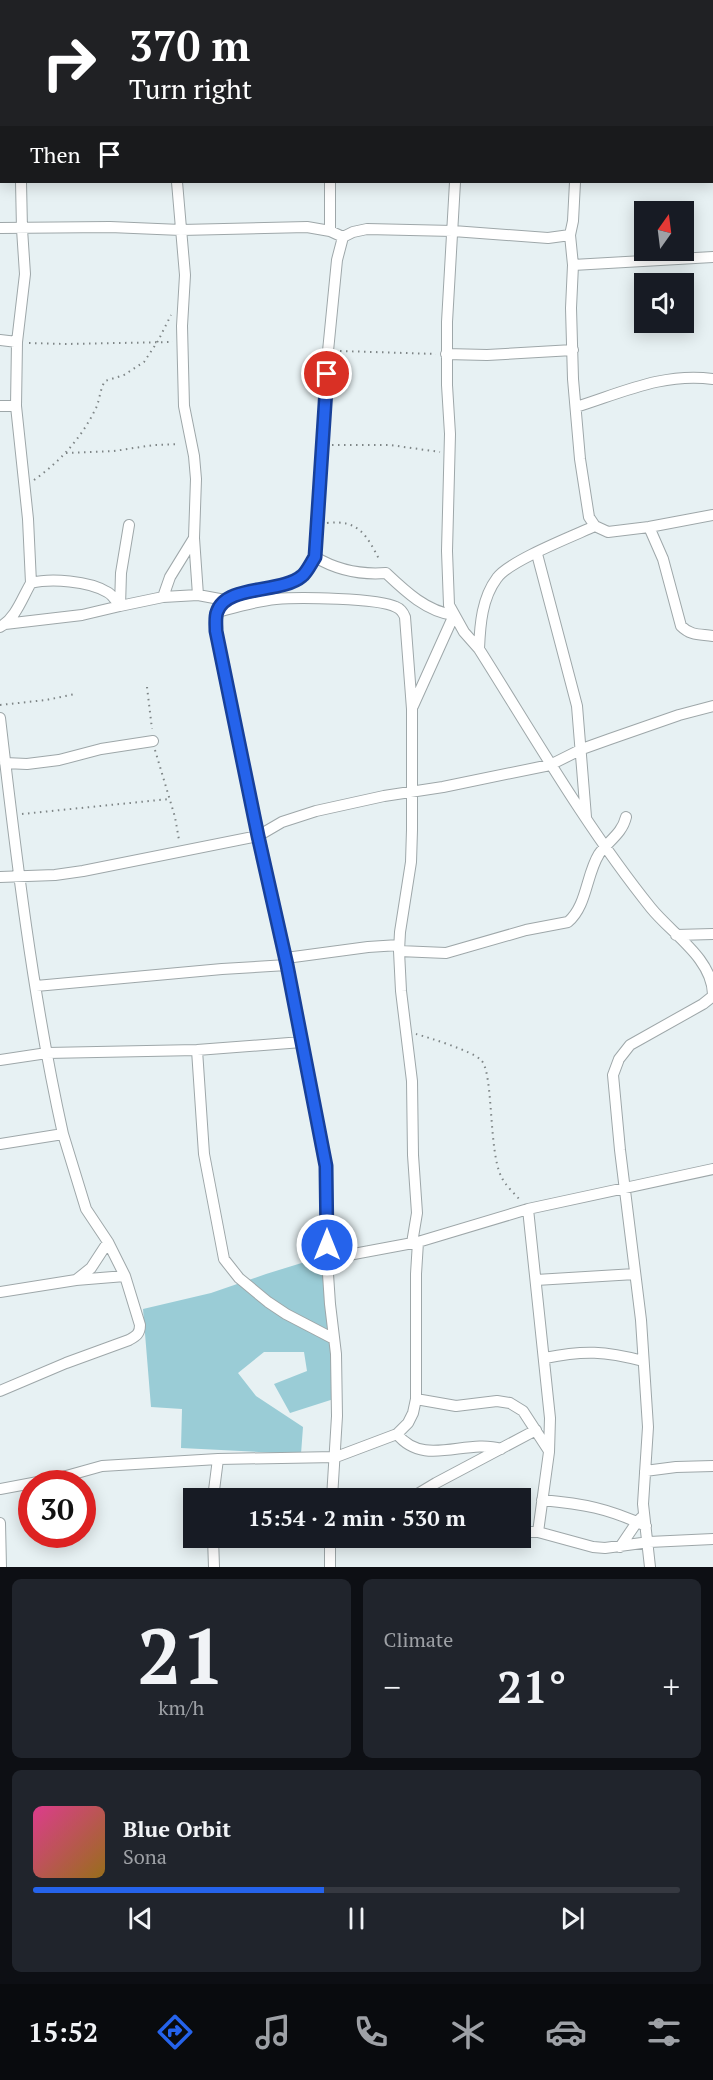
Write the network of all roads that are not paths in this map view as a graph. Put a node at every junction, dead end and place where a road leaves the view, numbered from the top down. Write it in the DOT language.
graph roads {
  1 [pos="21,183"];
  2 [pos="177,183"];
  3 [pos="330,183"];
  4 [pos="455,183"];
  5 [pos="575,183"];
  6 [pos="0,228"];
  7 [pos="22,229"];
  8 [pos="180,230"];
  9 [pos="330,231"];
  10 [pos="453,231"];
  11 [pos="570,235"];
  12 [pos="343,237"];
  13 [pos="713,257"];
  14 [pos="573,265"];
  15 [pos="0,340"];
  16 [pos="17,342"];
  17 [pos="573,350"];
  18 [pos="446,354"];
  19 [pos="713,379"];
  20 [pos="0,406"];
  21 [pos="16,406"];
  22 [pos="576,406"];
  23 [pos="713,515"];
  24 [pos="129,525"];
  25 [pos="595,526"];
  26 [pos="649,527"];
  27 [pos="194,538"];
  28 [pos="537,554"];
  29 [pos="315,557"];
  30 [pos="31,583"];
  31 [pos="198,594"];
  32 [pos="163,597"];
  33 [pos="225,600"];
  34 [pos="120,606"];
  35 [pos="217,612"];
  36 [pos="454,615"];
  37 [pos="3,625"];
  38 [pos="713,636"];
  39 [pos="479,649"];
  40 [pos="713,706"];
  41 [pos="412,709"];
  42 [pos="0,718"];
  43 [pos="153,741"];
  44 [pos="582,749"];
  45 [pos="5,763"];
  46 [pos="550,765"];
  47 [pos="411,792"];
  48 [pos="626,817"];
  49 [pos="586,818"];
  50 [pos="258,836"];
  51 [pos="607,847"];
  52 [pos="0,877"];
  53 [pos="20,877"];
  54 [pos="713,934"];
  55 [pos="676,935"];
  56 [pos="399,948"];
  57 [pos="286,962"];
  58 [pos="713,983"];
  59 [pos="36,986"];
  60 [pos="713,995"];
  61 [pos="302,1042"];
  62 [pos="197,1050"];
  63 [pos="47,1053"];
  64 [pos="0,1060"];
  65 [pos="63,1134"];
  66 [pos="0,1144"];
  67 [pos="713,1169"];
  68 [pos="625,1187"];
  69 [pos="528,1209"];
  70 [pos="108,1242"];
  71 [pos="415,1243"];
  72 [pos="327,1259"];
  73 [pos="635,1274"];
  74 [pos="124,1276"];
  75 [pos="76,1280"];
  76 [pos="536,1280"];
  77 [pos="0,1292"];
  78 [pos="334,1339"];
  79 [pos="545,1358"];
  80 [pos="643,1361"];
  81 [pos="0,1391"];
  82 [pos="416,1399"];
  83 [pos="536,1430"];
  84 [pos="397,1434"];
  85 [pos="501,1449"];
  86 [pos="549,1452"];
  87 [pos="336,1457"];
  88 [pos="218,1459"];
  89 [pos="713,1466"];
  90 [pos="645,1471"];
  91 [pos="214,1488"];
  92 [pos="333,1488"];
  93 [pos="428,1488"];
  94 [pos="0,1490"];
  95 [pos="542,1500"];
  96 [pos="642,1521"];
  97 [pos="0,1523"];
  98 [pos="531,1532"];
  99 [pos="537,1532"];
  100 [pos="713,1539"];
  101 [pos="649,1542"];
  102 [pos="621,1547"];
  103 [pos="213,1548"];
  104 [pos="330,1548"];
  105 [pos="1,1567"];
  106 [pos="214,1567"];
  107 [pos="330,1567"];
  108 [pos="650,1567"];
  1 -- 7 [label="street"];
  2 -- 8 [label="street"];
  3 -- 9 [label="street"];
  4 -- 10 [label="street"];
  5 -- 11 [label="street"];
  6 -- 7 [label="street"];
  7 -- 8 [label="street"];
  7 -- 16 [label="street"];
  8 -- 9 [label="street"];
  8 -- 27 [label="street"];
  9 -- 12 [label="street"];
  10 -- 11 [label="street"];
  10 -- 12 [label="street"];
  10 -- 18 [label="street"];
  11 -- 14 [label="street"];
  12 -- 29 [label="street"];
  13 -- 14 [label="street"];
  14 -- 17 [label="street"];
  15 -- 16 [label="street"];
  16 -- 21 [label="street"];
  17 -- 18 [label="street"];
  17 -- 22 [label="street"];
  18 -- 36 [label="street"];
  19 -- 22 [label="street"];
  20 -- 21 [label="street"];
  21 -- 30 [label="street"];
  22 -- 25 [label="street"];
  23 -- 26 [label="street"];
  24 -- 34 [label="street"];
  25 -- 26 [label="street"];
  25 -- 28 [label="street"];
  26 -- 38 [label="street"];
  27 -- 31 [label="street"];
  27 -- 32 [label="street"];
  28 -- 39 [label="street"];
  28 -- 44 [label="street"];
  29 -- 33 [label="street"];
  29 -- 36 [label="street"];
  30 -- 34 [label="street"];
  30 -- 37 [label="street"];
  31 -- 32 [label="street"];
  31 -- 33 [label="street"];
  32 -- 34 [label="street"];
  33 -- 35 [label="street"];
  34 -- 37 [label="street"];
  35 -- 41 [label="street"];
  35 -- 50 [label="street"];
  36 -- 39 [label="street"];
  36 -- 41 [label="street"];
  39 -- 46 [label="street"];
  40 -- 44 [label="street"];
  41 -- 47 [label="street"];
  42 -- 45 [label="street"];
  43 -- 45 [label="street"];
  44 -- 46 [label="street"];
  44 -- 49 [label="street"];
  45 -- 53 [label="street"];
  46 -- 47 [label="street"];
  46 -- 49 [label="street"];
  47 -- 50 [label="street"];
  47 -- 56 [label="street"];
  48 -- 51 [label="street"];
  49 -- 51 [label="street"];
  50 -- 53 [label="street"];
  50 -- 57 [label="street"];
  51 -- 55 [label="street"];
  51 -- 56 [label="street"];
  52 -- 53 [label="street"];
  53 -- 59 [label="street"];
  54 -- 55 [label="street"];
  55 -- 58 [label="street"];
  56 -- 57 [label="street"];
  56 -- 71 [label="street"];
  57 -- 59 [label="street"];
  57 -- 61 [label="street"];
  58 -- 60 [label="street"];
  59 -- 63 [label="street"];
  60 -- 68 [label="street"];
  61 -- 62 [label="street"];
  61 -- 72 [label="street"];
  62 -- 63 [label="street"];
  62 -- 78 [label="street"];
  63 -- 64 [label="street"];
  63 -- 65 [label="street"];
  65 -- 66 [label="street"];
  65 -- 70 [label="street"];
  67 -- 68 [label="street"];
  68 -- 69 [label="street"];
  68 -- 73 [label="street"];
  69 -- 71 [label="street"];
  69 -- 76 [label="street"];
  70 -- 74 [label="street"];
  70 -- 75 [label="street"];
  71 -- 72 [label="street"];
  71 -- 82 [label="street"];
  72 -- 78 [label="street"];
  73 -- 76 [label="street"];
  73 -- 80 [label="street"];
  74 -- 75 [label="street"];
  74 -- 81 [label="street"];
  75 -- 77 [label="street"];
  76 -- 79 [label="street"];
  78 -- 87 [label="street"];
  79 -- 80 [label="street"];
  79 -- 86 [label="street"];
  80 -- 90 [label="street"];
  82 -- 83 [label="street"];
  82 -- 84 [label="street"];
  83 -- 85 [label="street"];
  83 -- 86 [label="street"];
  84 -- 85 [label="street"];
  84 -- 87 [label="street"];
  85 -- 93 [label="street"];
  86 -- 95 [label="street"];
  87 -- 88 [label="street"];
  87 -- 92 [label="street"];
  88 -- 91 [label="street"];
  88 -- 94 [label="street"];
  89 -- 90 [label="street"];
  90 -- 96 [label="street"];
  95 -- 96 [label="street"];
  95 -- 99 [label="street"];
  96 -- 101 [label="street"];
  96 -- 102 [label="street"];
  97 -- 105 [label="street"];
  98 -- 99 [label="street"];
  99 -- 102 [label="street"];
  100 -- 101 [label="street"];
  101 -- 102 [label="street"];
  101 -- 108 [label="street"];
  103 -- 106 [label="street"];
  104 -- 107 [label="street"];
}
